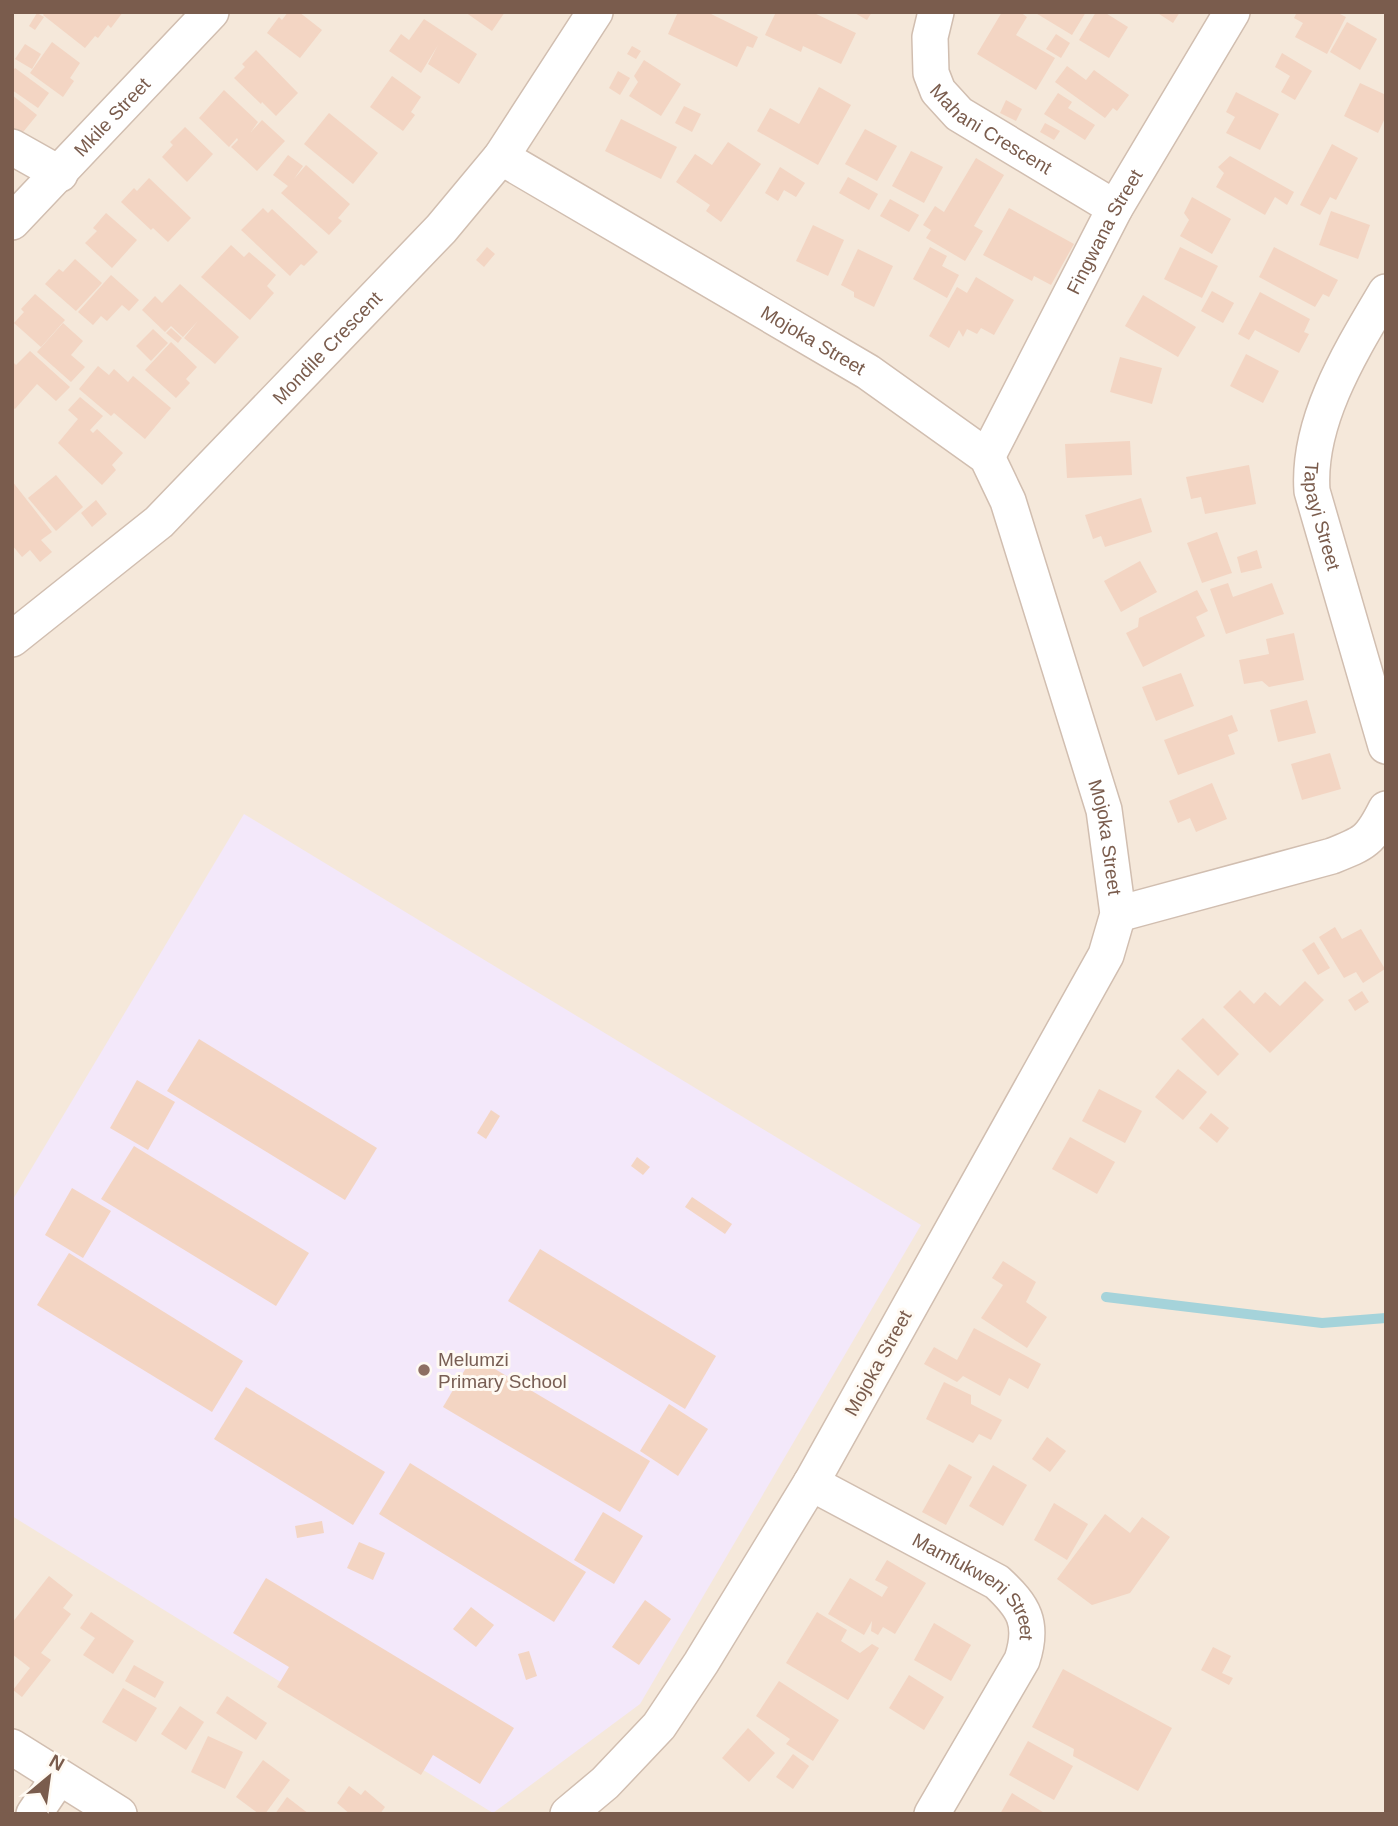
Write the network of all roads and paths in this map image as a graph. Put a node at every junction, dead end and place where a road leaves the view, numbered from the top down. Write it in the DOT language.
graph roads {
  1 [pos="211,12"];
  2 [pos="595,12"];
  3 [pos="936,12"];
  4 [pos="1233,12"];
  5 [pos="12,147"];
  6 [pos="501,157"];
  7 [pos="60,174"];
  8 [pos="1115,208"];
  9 [pos="12,222"];
  10 [pos="1386,292"];
  11 [pos="987,457"];
  12 [pos="12,639"];
  13 [pos="1386,746"];
  14 [pos="1386,809"];
  15 [pos="1118,914"];
  16 [pos="811,1483"];
  17 [pos="12,1747"];
  18 [pos="59,1777"];
  19 [pos="34,1814"];
  20 [pos="119,1814"];
  21 [pos="568,1814"];
  22 [pos="932,1814"];
  1 -- 7 [label="street, Mkile Street"];
  2 -- 6 [label="street, Mondile Crescent"];
  3 -- 8 [label="street, Mahani Crescent"];
  4 -- 8 [label="street, Fingwana Street"];
  5 -- 7 [label="street"];
  6 -- 11 [label="street, Mojoka Street"];
  6 -- 12 [label="street, Mondile Crescent"];
  7 -- 9 [label="street, Mkile Street"];
  8 -- 11 [label="street, Fingwana Street"];
  10 -- 13 [label="street, Tapayi Street"];
  11 -- 15 [label="street, Mojoka Street"];
  14 -- 15 [label="street"];
  15 -- 16 [label="street, Mojoka Street"];
  16 -- 21 [label="street, Mojoka Street"];
  16 -- 22 [label="street, Mamfukweni Street"];
  17 -- 18 [label="street"];
  18 -- 19 [label="street"];
  18 -- 20 [label="street"];
}
